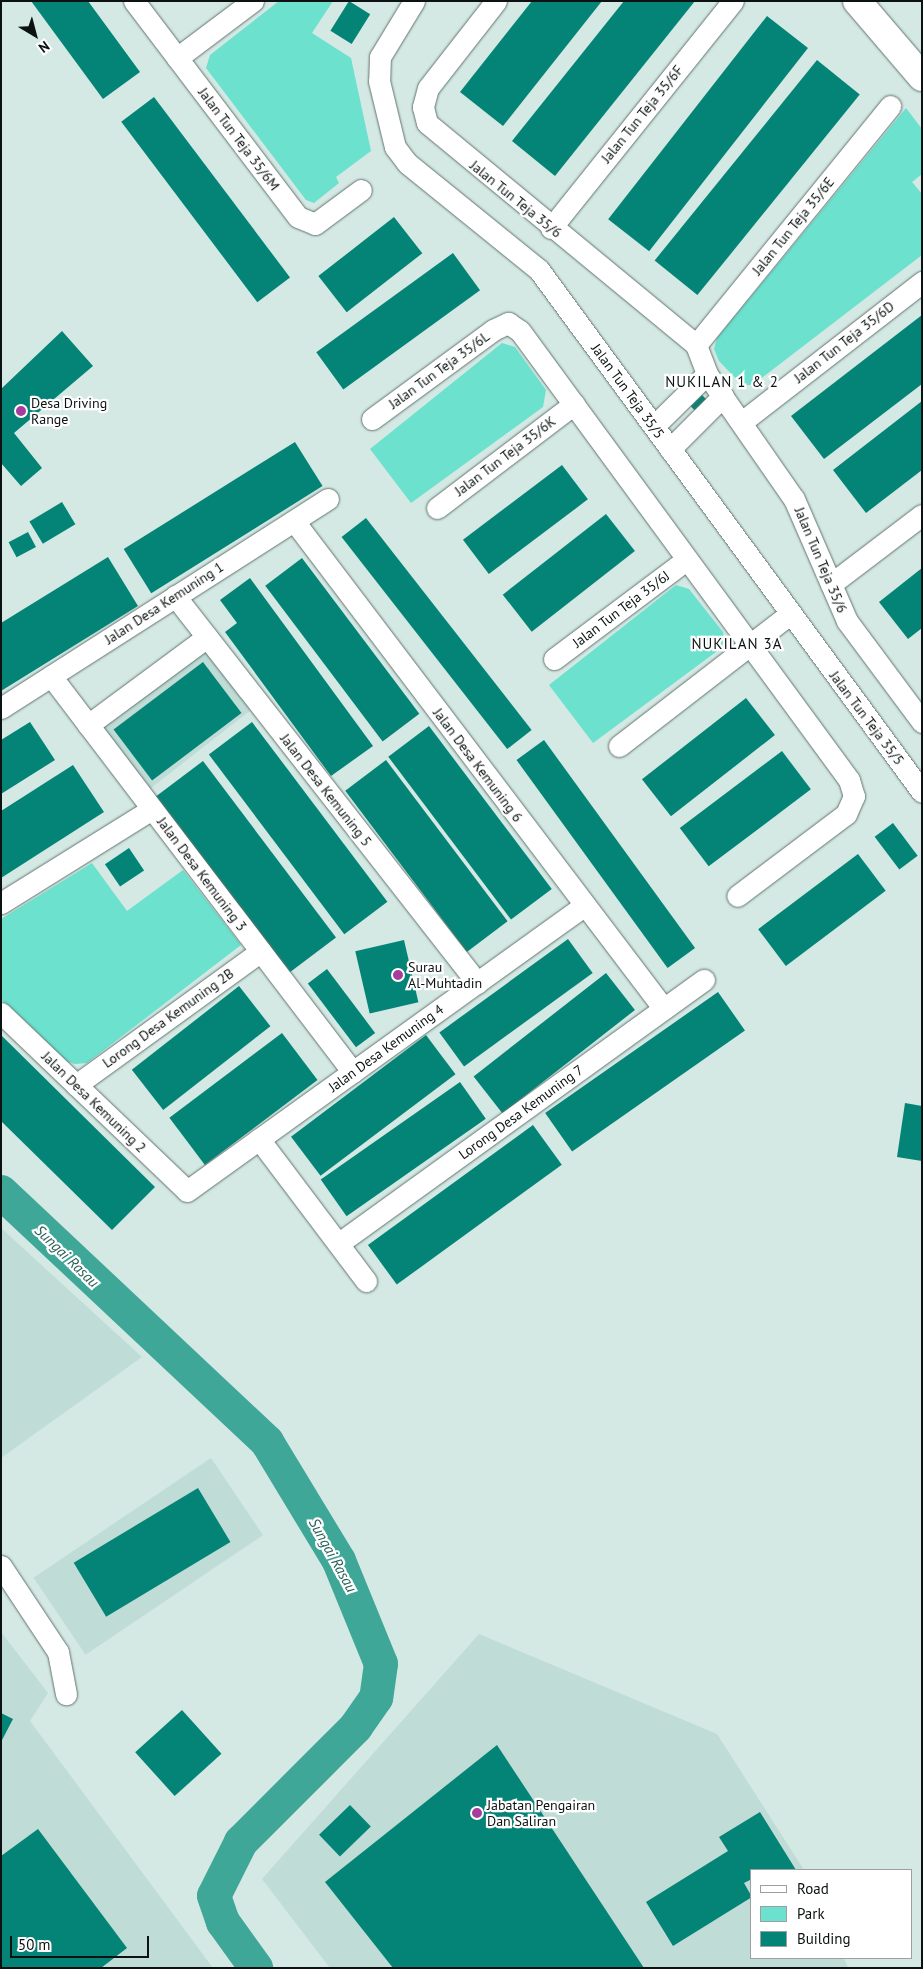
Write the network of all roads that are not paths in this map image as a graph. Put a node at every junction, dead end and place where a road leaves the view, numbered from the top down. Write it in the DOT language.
graph roads {
  1 [pos="134,1"];
  2 [pos="253,1"];
  3 [pos="414,1"];
  4 [pos="496,1"];
  5 [pos="733,1"];
  6 [pos="857,1"];
  7 [pos="177,58"];
  8 [pos="922,77"];
  9 [pos="890,106"];
  10 [pos="361,190"];
  11 [pos="551,228"];
  12 [pos="922,282"];
  13 [pos="696,345"];
  14 [pos="707,374"];
  15 [pos="723,396"];
  16 [pos="574,404"];
  17 [pos="372,419"];
  18 [pos="743,421"];
  19 [pos="654,426"];
  20 [pos="670,450"];
  21 [pos="328,499"];
  22 [pos="437,508"];
  23 [pos="922,515"];
  24 [pos="294,521"];
  25 [pos="687,559"];
  26 [pos="831,584"];
  27 [pos="175,596"];
  28 [pos="790,614"];
  29 [pos="207,637"];
  30 [pos="750,645"];
  31 [pos="554,659"];
  32 [pos="51,676"];
  33 [pos="1,708"];
  34 [pos="922,722"];
  35 [pos="88,725"];
  36 [pos="619,746"];
  37 [pos="922,792"];
  38 [pos="152,808"];
  39 [pos="737,896"];
  40 [pos="1,902"];
  41 [pos="584,906"];
  42 [pos="261,951"];
  43 [pos="704,980"];
  44 [pos="477,983"];
  45 [pos="664,1009"];
  46 [pos="1,1013"];
  47 [pos="352,1072"];
  48 [pos="76,1085"];
  49 [pos="260,1138"];
  50 [pos="187,1191"];
  51 [pos="338,1244"];
  52 [pos="366,1281"];
  53 [pos="1,1566"];
  54 [pos="66,1694"];
  1 -- 7 [label="street, Jalan Tun Teja 35/6M"];
  2 -- 7 [label="street"];
  3 -- 19 [label="street, Jalan Tun Teja 35/5"];
  4 -- 11 [label="street, Jalan Tun Teja 35/6"];
  5 -- 11 [label="street, Jalan Tun Teja 35/6F"];
  6 -- 8 [label="street"];
  7 -- 10 [label="street, Jalan Tun Teja 35/6M"];
  9 -- 13 [label="street, Jalan Tun Teja 35/6E"];
  11 -- 13 [label="street, Jalan Tun Teja 35/6"];
  12 -- 18 [label="street, Jalan Tun Teja 35/6D"];
  13 -- 14 [label="street, Jalan Tun Teja 35/6"];
  14 -- 15 [label="street, Jalan Tun Teja 35/6"];
  14 -- 19 [label="street"];
  15 -- 18 [label="street, Jalan Tun Teja 35/6"];
  15 -- 20 [label="street"];
  16 -- 17 [label="street, Jalan Tun Teja 35/6L"];
  16 -- 22 [label="street, Jalan Tun Teja 35/6K"];
  16 -- 25 [label="street"];
  18 -- 26 [label="street, Jalan Tun Teja 35/6"];
  19 -- 20 [label="street, Jalan Tun Teja 35/5"];
  20 -- 28 [label="street, Jalan Tun Teja 35/5"];
  21 -- 24 [label="street, Jalan Desa Kemuning 1"];
  23 -- 26 [label="street"];
  24 -- 27 [label="street, Jalan Desa Kemuning 1"];
  24 -- 41 [label="street, Jalan Desa Kemuning 6"];
  25 -- 30 [label="street"];
  25 -- 31 [label="street, Jalan Tun Teja 35/6J"];
  26 -- 34 [label="street, Jalan Tun Teja 35/6"];
  27 -- 29 [label="street, Jalan Desa Kemuning 5"];
  27 -- 32 [label="street, Jalan Desa Kemuning 1"];
  28 -- 30 [label="street"];
  28 -- 37 [label="street, Jalan Tun Teja 35/5"];
  29 -- 35 [label="street"];
  29 -- 44 [label="street, Jalan Desa Kemuning 5"];
  30 -- 36 [label="street"];
  30 -- 39 [label="street"];
  32 -- 33 [label="street, Jalan Desa Kemuning 1"];
  32 -- 35 [label="street, Jalan Desa Kemuning 3"];
  35 -- 38 [label="street, Jalan Desa Kemuning 3"];
  38 -- 40 [label="street"];
  38 -- 42 [label="street, Jalan Desa Kemuning 3"];
  41 -- 44 [label="street, Jalan Desa Kemuning 4"];
  41 -- 45 [label="street, Jalan Desa Kemuning 6"];
  42 -- 47 [label="street, Jalan Desa Kemuning 3"];
  42 -- 48 [label="street, Lorong Desa Kemuning 2B"];
  43 -- 45 [label="street, Lorong Desa Kemuning 7"];
  44 -- 47 [label="street, Jalan Desa Kemuning 4"];
  45 -- 51 [label="street, Lorong Desa Kemuning 7"];
  46 -- 48 [label="street, Jalan Desa Kemuning 2"];
  47 -- 49 [label="street, Jalan Desa Kemuning 4"];
  48 -- 50 [label="street, Jalan Desa Kemuning 2"];
  49 -- 50 [label="street, Jalan Desa Kemuning 4"];
  49 -- 51 [label="street"];
  51 -- 52 [label="street"];
  53 -- 54 [label="street"];
}
